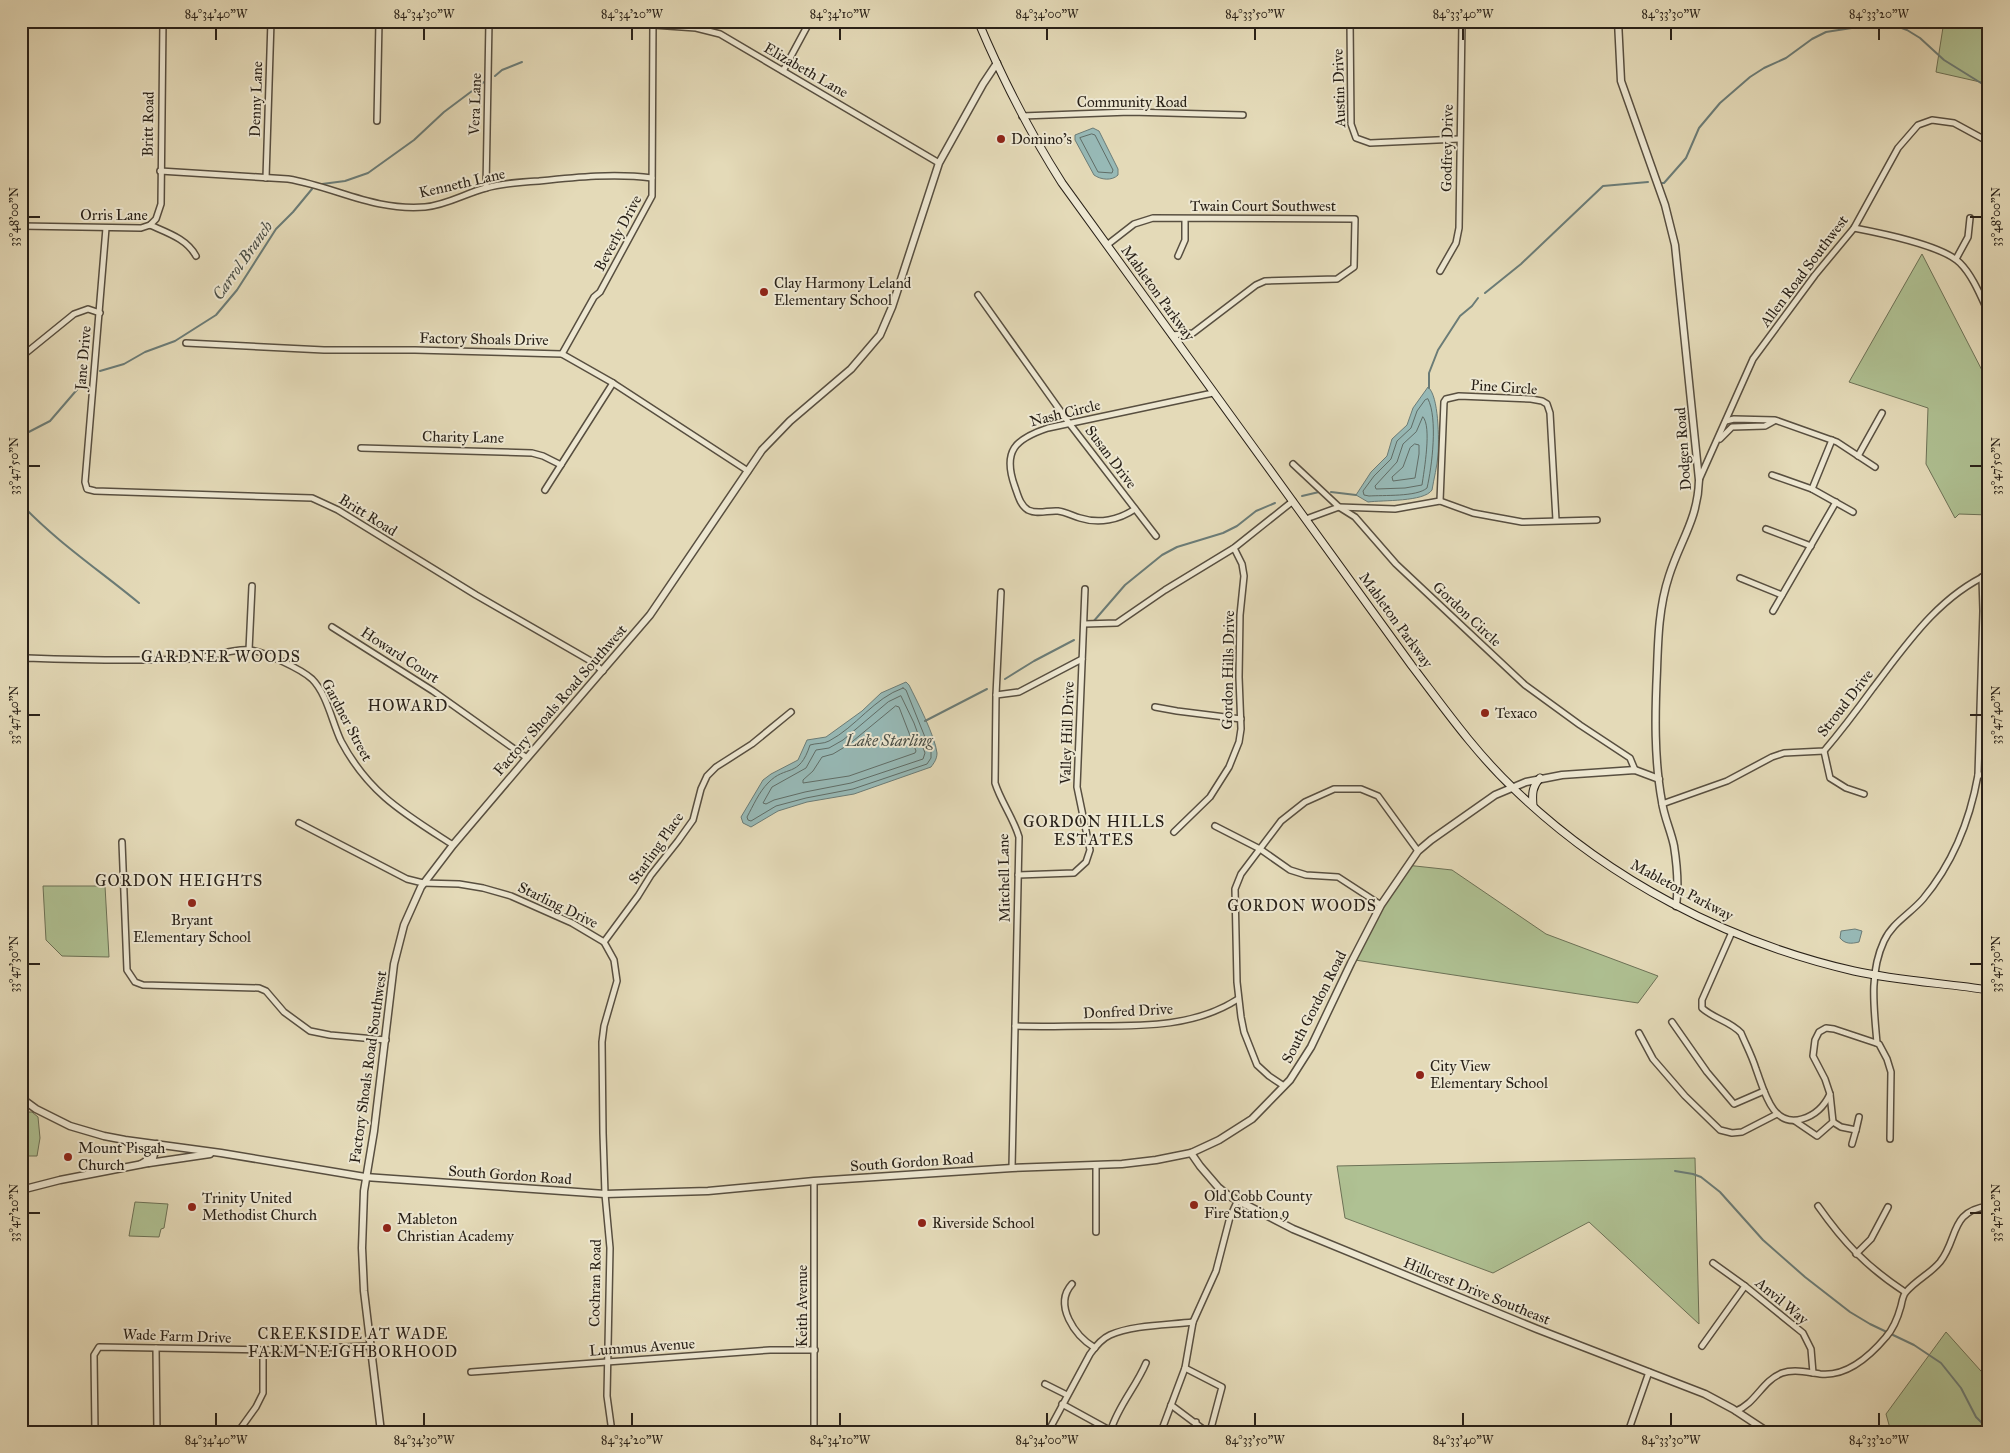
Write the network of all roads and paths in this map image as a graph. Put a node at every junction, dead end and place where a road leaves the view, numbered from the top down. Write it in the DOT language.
graph roads {
  1 [pos="163,21"];
  2 [pos="271,21"];
  3 [pos="379,21"];
  4 [pos="489,21"];
  5 [pos="810,21"];
  6 [pos="978,21"];
  7 [pos="1350,21"];
  8 [pos="1462,21"];
  9 [pos="1618,21"];
  10 [pos="653,23"];
  11 [pos="996,63"];
  12 [pos="783,71"];
  13 [pos="1243,115"];
  14 [pos="1022,116"];
  15 [pos="377,121"];
  16 [pos="1459,139"];
  17 [pos="1989,142"];
  18 [pos="939,163"];
  19 [pos="160,171"];
  20 [pos="266,178"];
  21 [pos="652,178"];
  22 [pos="486,188"];
  23 [pos="1970,218"];
  24 [pos="1185,219"];
  25 [pos="150,225"];
  26 [pos="21,226"];
  27 [pos="106,228"];
  28 [pos="1854,228"];
  29 [pos="1107,245"];
  30 [pos="196,256"];
  31 [pos="1178,256"];
  32 [pos="1956,259"];
  33 [pos="1440,271"];
  34 [pos="978,295"];
  35 [pos="100,313"];
  36 [pos="1989,314"];
  37 [pos="1172,335"];
  38 [pos="186,343"];
  39 [pos="562,354"];
  40 [pos="21,357"];
  41 [pos="613,384"];
  42 [pos="1214,393"];
  43 [pos="1882,413"];
  44 [pos="1752,420"];
  45 [pos="1775,420"];
  46 [pos="1726,421"];
  47 [pos="1069,423"];
  48 [pos="1751,426"];
  49 [pos="1732,427"];
  50 [pos="1832,440"];
  51 [pos="1716,444"];
  52 [pos="361,448"];
  53 [pos="1858,456"];
  54 [pos="1293,464"];
  55 [pos="561,465"];
  56 [pos="1875,467"];
  57 [pos="748,471"];
  58 [pos="1772,475"];
  59 [pos="1699,480"];
  60 [pos="88,489"];
  61 [pos="1812,489"];
  62 [pos="545,490"];
  63 [pos="1293,501"];
  64 [pos="1440,502"];
  65 [pos="1836,502"];
  66 [pos="1339,507"];
  67 [pos="1135,509"];
  68 [pos="1853,512"];
  69 [pos="1306,519"];
  70 [pos="1556,520"];
  71 [pos="1598,520"];
  72 [pos="1766,529"];
  73 [pos="1156,536"];
  74 [pos="1811,546"];
  75 [pos="1234,548"];
  76 [pos="1989,574"];
  77 [pos="1982,577"];
  78 [pos="1740,578"];
  79 [pos="252,586"];
  80 [pos="1085,589"];
  81 [pos="1001,592"];
  82 [pos="1782,594"];
  83 [pos="1773,611"];
  84 [pos="1084,624"];
  85 [pos="332,627"];
  86 [pos="249,650"];
  87 [pos="1082,659"];
  88 [pos="21,660"];
  89 [pos="603,671"];
  90 [pos="996,695"];
  91 [pos="1155,707"];
  92 [pos="791,712"];
  93 [pos="1241,719"];
  94 [pos="1824,751"];
  95 [pos="527,758"];
  96 [pos="1635,770"];
  97 [pos="1978,774"];
  98 [pos="1989,775"];
  99 [pos="1540,778"];
  100 [pos="1659,779"];
  101 [pos="1512,788"];
  102 [pos="1864,794"];
  103 [pos="1662,804"];
  104 [pos="1533,806"];
  105 [pos="299,823"];
  106 [pos="1215,826"];
  107 [pos="1174,832"];
  108 [pos="122,842"];
  109 [pos="453,845"];
  110 [pos="1260,848"];
  111 [pos="1418,850"];
  112 [pos="1018,874"];
  113 [pos="423,883"];
  114 [pos="1380,905"];
  115 [pos="1676,906"];
  116 [pos="1732,932"];
  117 [pos="604,942"];
  118 [pos="1874,975"];
  119 [pos="1989,990"];
  120 [pos="1238,999"];
  121 [pos="1672,1022"];
  122 [pos="1015,1026"];
  123 [pos="1639,1033"];
  124 [pos="386,1040"];
  125 [pos="1876,1042"];
  126 [pos="1284,1086"];
  127 [pos="1764,1091"];
  128 [pos="1830,1094"];
  129 [pos="21,1098"];
  130 [pos="1776,1114"];
  131 [pos="1859,1117"];
  132 [pos="1794,1122"];
  133 [pos="1833,1122"];
  134 [pos="1856,1130"];
  135 [pos="1890,1139"];
  136 [pos="125,1140"];
  137 [pos="157,1144"];
  138 [pos="1852,1144"];
  139 [pos="221,1153"];
  140 [pos="1192,1153"];
  141 [pos="140,1165"];
  142 [pos="1096,1166"];
  143 [pos="1012,1168"];
  144 [pos="365,1177"];
  145 [pos="814,1181"];
  146 [pos="21,1190"];
  147 [pos="605,1194"];
  148 [pos="1237,1202"];
  149 [pos="1818,1206"];
  150 [pos="1989,1206"];
  151 [pos="1888,1207"];
  152 [pos="1096,1232"];
  153 [pos="1856,1254"];
  154 [pos="1713,1263"];
  155 [pos="1072,1284"];
  156 [pos="1745,1286"];
  157 [pos="1905,1292"];
  158 [pos="1193,1322"];
  159 [pos="370,1346"];
  160 [pos="1702,1346"];
  161 [pos="156,1348"];
  162 [pos="1095,1348"];
  163 [pos="263,1350"];
  164 [pos="814,1350"];
  165 [pos="606,1362"];
  166 [pos="1146,1364"];
  167 [pos="1185,1368"];
  168 [pos="471,1372"];
  169 [pos="1650,1372"];
  170 [pos="1813,1373"];
  171 [pos="1045,1384"];
  172 [pos="1067,1396"];
  173 [pos="1062,1404"];
  174 [pos="1171,1405"];
  175 [pos="1736,1411"];
  176 [pos="1196,1422"];
  177 [pos="1112,1431"];
  178 [pos="95,1432"];
  179 [pos="157,1432"];
  180 [pos="238,1432"];
  181 [pos="381,1432"];
  182 [pos="612,1432"];
  183 [pos="814,1432"];
  184 [pos="1048,1432"];
  185 [pos="1161,1432"];
  186 [pos="1195,1432"];
  187 [pos="1209,1432"];
  188 [pos="1628,1432"];
  189 [pos="1768,1432"];
  1 -- 19 [label="street, Britt Road"];
  2 -- 20 [label="street, Denny Lane"];
  3 -- 15 [label="street"];
  4 -- 22 [label="street, Vera Lane"];
  5 -- 12 [label="street"];
  6 -- 11 [label="main road, Mableton Parkway"];
  7 -- 16 [label="street, Austin Drive"];
  8 -- 16 [label="street, Godfrey Drive"];
  9 -- 59 [label="street, Dodgen Road"];
  10 -- 12 [label="street, Elizabeth Lane"];
  10 -- 21 [label="street, Beverly Drive"];
  11 -- 14 [label="main road, Mableton Parkway"];
  11 -- 18 [label="street, Factory Shoals Road Southwest"];
  12 -- 18 [label="street, Elizabeth Lane"];
  13 -- 14 [label="street, Community Road"];
  14 -- 29 [label="main road, Mableton Parkway"];
  16 -- 33 [label="street, Godfrey Drive"];
  17 -- 28 [label="street, Allen Road Southwest"];
  18 -- 57 [label="street, Factory Shoals Road Southwest"];
  19 -- 20 [label="street, Kenneth Lane"];
  19 -- 25 [label="street, Britt Road"];
  20 -- 22 [label="street, Kenneth Lane"];
  21 -- 22 [label="street, Kenneth Lane"];
  21 -- 39 [label="street, Beverly Drive"];
  23 -- 32 [label="street"];
  24 -- 29 [label="street, Twain Court Southwest"];
  24 -- 31 [label="street"];
  24 -- 37 [label="street, Twain Court Southwest"];
  25 -- 27 [label="street, Orris Lane"];
  25 -- 30 [label="street, Orris Lane"];
  26 -- 27 [label="street, Orris Lane"];
  27 -- 35 [label="street, Jane Drive"];
  28 -- 32 [label="street"];
  28 -- 46 [label="street, Allen Road Southwest"];
  29 -- 37 [label="main road, Mableton Parkway"];
  32 -- 36 [label="street"];
  34 -- 47 [label="street, Susan Drive"];
  35 -- 40 [label="street"];
  35 -- 60 [label="street, Jane Drive"];
  37 -- 42 [label="main road, Mableton Parkway"];
  38 -- 39 [label="street, Factory Shoals Drive"];
  39 -- 41 [label="street, Factory Shoals Drive"];
  41 -- 55 [label="street"];
  41 -- 57 [label="street, Factory Shoals Drive"];
  42 -- 47 [label="street, Nash Circle"];
  42 -- 63 [label="main road, Mableton Parkway"];
  43 -- 53 [label="street"];
  44 -- 45 [label="street"];
  44 -- 46 [label="street"];
  44 -- 48 [label="street"];
  45 -- 48 [label="street"];
  45 -- 50 [label="street"];
  46 -- 49 [label="street"];
  46 -- 51 [label="street, Allen Road Southwest"];
  47 -- 67 [label="street, Susan Drive"];
  47 -- 67 [label="street, Nash Circle"];
  48 -- 49 [label="street"];
  49 -- 51 [label="street"];
  50 -- 53 [label="street"];
  50 -- 61 [label="street"];
  51 -- 59 [label="street, Allen Road Southwest"];
  52 -- 55 [label="street, Charity Lane"];
  53 -- 56 [label="street"];
  54 -- 66 [label="street, Gordon Circle"];
  55 -- 62 [label="street"];
  57 -- 89 [label="street, Factory Shoals Road Southwest"];
  58 -- 61 [label="street"];
  59 -- 100 [label="street, Dodgen Road"];
  60 -- 89 [label="street, Britt Road"];
  61 -- 65 [label="street"];
  63 -- 69 [label="main road, Mableton Parkway"];
  63 -- 75 [label="street"];
  64 -- 66 [label="street"];
  64 -- 70 [label="street"];
  64 -- 70 [label="street, Pine Circle"];
  65 -- 68 [label="street"];
  65 -- 74 [label="street"];
  66 -- 69 [label="street"];
  66 -- 96 [label="street, Gordon Circle"];
  67 -- 73 [label="street, Susan Drive"];
  69 -- 101 [label="main road, Mableton Parkway"];
  70 -- 71 [label="street"];
  72 -- 74 [label="street"];
  74 -- 82 [label="street"];
  75 -- 84 [label="street"];
  75 -- 93 [label="street, Gordon Hills Drive"];
  76 -- 77 [label="street, Stroud Drive"];
  77 -- 94 [label="street, Stroud Drive"];
  77 -- 97 [label="street"];
  78 -- 82 [label="street"];
  79 -- 86 [label="street"];
  80 -- 84 [label="street, Valley Hill Drive"];
  81 -- 90 [label="street, Mitchell Lane"];
  82 -- 83 [label="street"];
  84 -- 87 [label="street, Valley Hill Drive"];
  85 -- 95 [label="street, Howard Court"];
  86 -- 88 [label="street"];
  86 -- 109 [label="street, Gardner Street"];
  87 -- 90 [label="street"];
  87 -- 112 [label="street, Valley Hill Drive"];
  89 -- 95 [label="street, Factory Shoals Road Southwest"];
  90 -- 112 [label="street, Mitchell Lane"];
  91 -- 93 [label="street"];
  92 -- 117 [label="street, Starling Place"];
  93 -- 107 [label="street, Gordon Hills Drive"];
  94 -- 102 [label="street"];
  94 -- 103 [label="street, Stroud Drive"];
  95 -- 109 [label="street, Factory Shoals Road Southwest"];
  96 -- 99 [label="street, South Gordon Road"];
  96 -- 100 [label="street"];
  97 -- 98 [label="street"];
  97 -- 118 [label="street"];
  99 -- 101 [label="street, South Gordon Road"];
  99 -- 104 [label="main road"];
  100 -- 103 [label="street, Dodgen Road"];
  101 -- 104 [label="main road, Mableton Parkway"];
  101 -- 111 [label="street, South Gordon Road"];
  103 -- 115 [label="street, Dodgen Road"];
  104 -- 115 [label="main road, Mableton Parkway"];
  105 -- 113 [label="street, Starling Drive"];
  106 -- 110 [label="street"];
  108 -- 124 [label="street"];
  109 -- 113 [label="street, Factory Shoals Road Southwest"];
  110 -- 111 [label="street"];
  110 -- 114 [label="street"];
  110 -- 120 [label="street"];
  111 -- 114 [label="street, South Gordon Road"];
  112 -- 122 [label="street, Mitchell Lane"];
  113 -- 117 [label="street, Starling Drive"];
  113 -- 124 [label="street, Factory Shoals Road Southwest"];
  114 -- 126 [label="street, South Gordon Road"];
  115 -- 116 [label="main road, Mableton Parkway"];
  116 -- 118 [label="main road, Mableton Parkway"];
  116 -- 127 [label="street"];
  117 -- 147 [label="street, Starling Drive"];
  118 -- 119 [label="main road, Mableton Parkway"];
  118 -- 125 [label="street"];
  120 -- 122 [label="street, Donfred Drive"];
  120 -- 126 [label="street"];
  121 -- 127 [label="street"];
  122 -- 143 [label="street, Mitchell Lane"];
  123 -- 130 [label="street"];
  124 -- 144 [label="street, Factory Shoals Road Southwest"];
  125 -- 128 [label="street"];
  125 -- 135 [label="street"];
  126 -- 140 [label="street, South Gordon Road"];
  127 -- 130 [label="street"];
  128 -- 132 [label="street"];
  128 -- 133 [label="street"];
  129 -- 136 [label="street, South Gordon Road"];
  130 -- 132 [label="street"];
  131 -- 134 [label="street"];
  132 -- 133 [label="street"];
  133 -- 134 [label="street"];
  134 -- 138 [label="street"];
  136 -- 137 [label="street, South Gordon Road"];
  136 -- 141 [label="street"];
  137 -- 139 [label="street, South Gordon Road"];
  137 -- 141 [label="street"];
  139 -- 141 [label="street"];
  139 -- 144 [label="street, South Gordon Road"];
  140 -- 142 [label="street, South Gordon Road"];
  140 -- 148 [label="street, Hillcrest Drive Southeast"];
  141 -- 146 [label="street"];
  142 -- 143 [label="street, South Gordon Road"];
  142 -- 152 [label="street"];
  143 -- 145 [label="street, South Gordon Road"];
  144 -- 147 [label="street, South Gordon Road"];
  144 -- 159 [label="street, Factory Shoals Road Southwest"];
  145 -- 147 [label="street, South Gordon Road"];
  145 -- 164 [label="street, Keith Avenue"];
  147 -- 165 [label="street, Cochran Road"];
  148 -- 158 [label="street"];
  148 -- 169 [label="street, Hillcrest Drive Southeast"];
  149 -- 153 [label="street"];
  150 -- 157 [label="street"];
  151 -- 153 [label="street"];
  153 -- 157 [label="street"];
  154 -- 156 [label="street, Anvil Way"];
  155 -- 162 [label="street"];
  156 -- 160 [label="street"];
  156 -- 170 [label="street, Anvil Way"];
  157 -- 170 [label="street"];
  158 -- 162 [label="street"];
  158 -- 167 [label="street"];
  159 -- 163 [label="street, Wade Farm Drive"];
  159 -- 181 [label="street, Factory Shoals Road Southwest"];
  161 -- 163 [label="street, Wade Farm Drive"];
  161 -- 178 [label="street, Wade Farm Drive"];
  161 -- 179 [label="street"];
  162 -- 172 [label="street"];
  163 -- 180 [label="street"];
  164 -- 165 [label="street, Lummus Avenue"];
  164 -- 183 [label="street, Keith Avenue"];
  165 -- 168 [label="street, Lummus Avenue"];
  165 -- 182 [label="street, Cochran Road"];
  166 -- 177 [label="street"];
  167 -- 174 [label="street"];
  167 -- 187 [label="street"];
  169 -- 175 [label="street, Hillcrest Drive Southeast"];
  169 -- 188 [label="street"];
  170 -- 175 [label="street"];
  171 -- 172 [label="street"];
  172 -- 173 [label="street"];
  173 -- 177 [label="street"];
  173 -- 184 [label="street"];
  174 -- 176 [label="street"];
  174 -- 185 [label="street"];
  175 -- 189 [label="street, Hillcrest Drive Southeast"];
  176 -- 186 [label="street"];
  176 -- 187 [label="street"];
}
